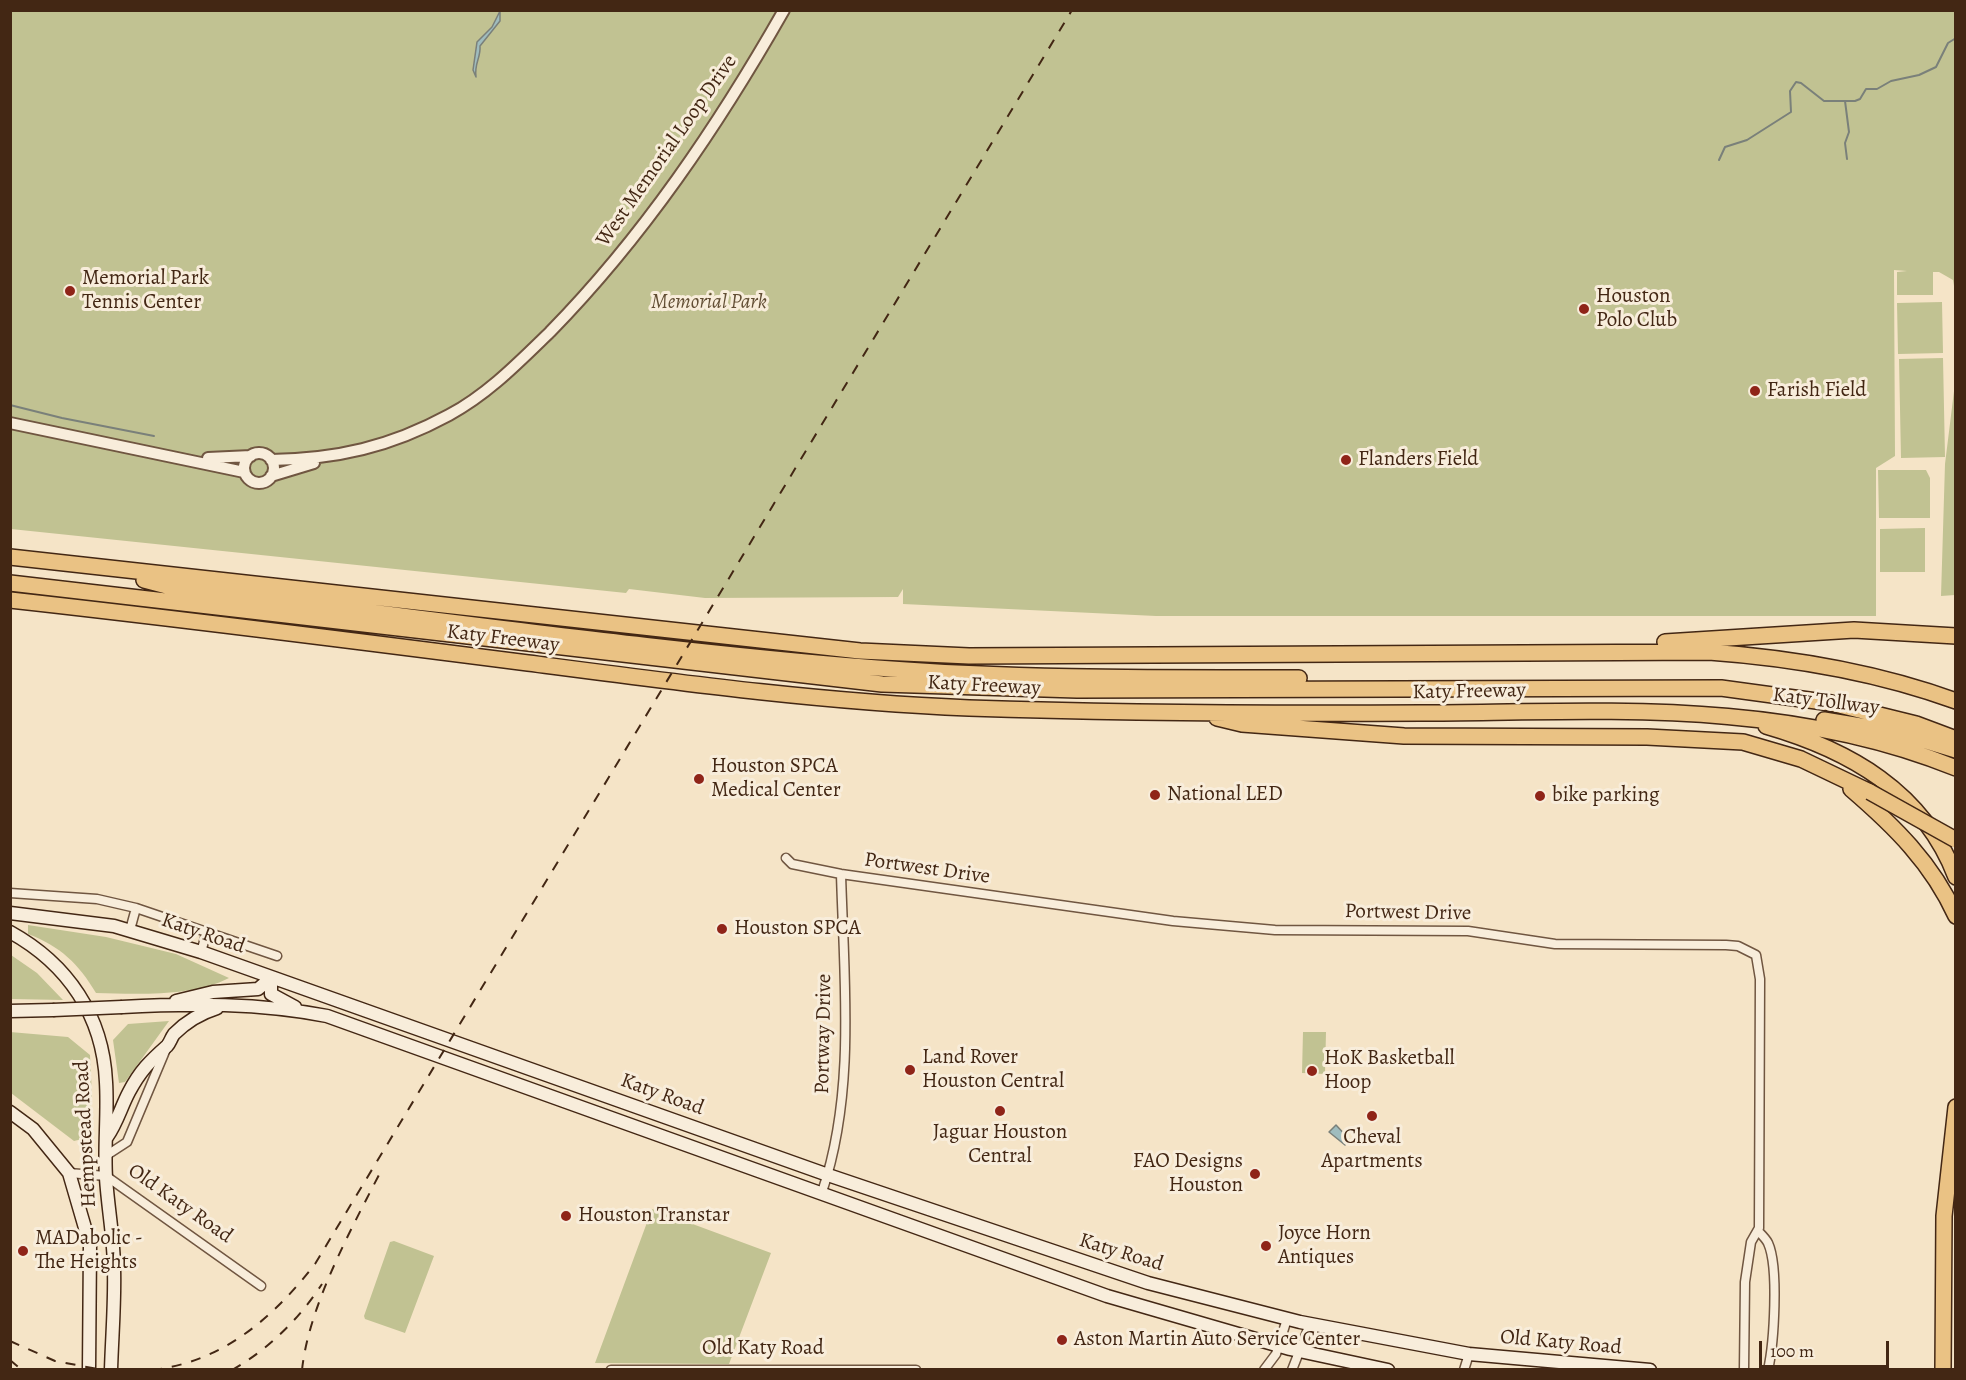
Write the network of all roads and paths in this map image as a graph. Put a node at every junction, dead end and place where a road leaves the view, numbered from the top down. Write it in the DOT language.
graph roads {
  1 [pos="784,10"];
  2 [pos="10,423"];
  3 [pos="250,456"];
  4 [pos="334,456"];
  5 [pos="192,459"];
  6 [pos="271,460"];
  7 [pos="244,472"];
  8 [pos="271,476"];
  9 [pos="10,557"];
  10 [pos="93,566"];
  11 [pos="10,583"];
  12 [pos="10,600"];
  13 [pos="1932,635"];
  14 [pos="1956,636"];
  15 [pos="1956,640"];
  16 [pos="1492,651"];
  17 [pos="1832,699"];
  18 [pos="1956,702"];
  19 [pos="1191,712"];
  20 [pos="1689,712"];
  21 [pos="1956,732"];
  22 [pos="1956,740"];
  23 [pos="1956,750"];
  24 [pos="1956,768"];
  25 [pos="1840,779"];
  26 [pos="1956,840"];
  27 [pos="786,858"];
  28 [pos="841,874"];
  29 [pos="1956,877"];
  30 [pos="10,893"];
  31 [pos="136,908"];
  32 [pos="10,913"];
  33 [pos="1956,916"];
  34 [pos="130,930"];
  35 [pos="207,931"];
  36 [pos="10,932"];
  37 [pos="201,952"];
  38 [pos="277,956"];
  39 [pos="271,978"];
  40 [pos="163,1005"];
  41 [pos="227,1005"];
  42 [pos="10,1011"];
  43 [pos="305,1012"];
  44 [pos="168,1045"];
  45 [pos="1956,1107"];
  46 [pos="10,1112"];
  47 [pos="667,1118"];
  48 [pos="664,1136"];
  49 [pos="107,1137"];
  50 [pos="106,1155"];
  51 [pos="792,1162"];
  52 [pos="65,1168"];
  53 [pos="828,1175"];
  54 [pos="106,1176"];
  55 [pos="787,1179"];
  56 [pos="822,1192"];
  57 [pos="1759,1232"];
  58 [pos="261,1286"];
  59 [pos="1299,1322"];
  60 [pos="1290,1349"];
  61 [pos="1469,1354"];
  62 [pos="737,1369"];
  63 [pos="889,1369"];
  64 [pos="89,1370"];
  65 [pos="111,1370"];
  66 [pos="611,1370"];
  67 [pos="916,1370"];
  68 [pos="1264,1370"];
  69 [pos="1292,1370"];
  70 [pos="1388,1370"];
  71 [pos="1464,1370"];
  72 [pos="1650,1370"];
  73 [pos="1744,1370"];
  74 [pos="1768,1370"];
  75 [pos="1943,1370"];
  1 -- 4 [label="street, West Memorial Loop Drive"];
  2 -- 5 [label="street"];
  3 -- 5 [label="street"];
  3 -- 6 [label="street"];
  3 -- 7 [label="street"];
  4 -- 6 [label="street, West Memorial Loop Drive"];
  4 -- 8 [label="street, West Memorial Loop Drive"];
  5 -- 7 [label="street"];
  6 -- 8 [label="street"];
  7 -- 8 [label="street"];
  9 -- 10 [label="highway, Katy Freeway"];
  10 -- 16 [label="highway, Katy Freeway"];
  10 -- 17 [label="highway"];
  11 -- 17 [label="highway"];
  12 -- 19 [label="highway, Katy Freeway"];
  13 -- 14 [label="highway"];
  13 -- 15 [label="highway"];
  13 -- 16 [label="highway"];
  16 -- 18 [label="highway, Katy Freeway"];
  17 -- 21 [label="highway"];
  17 -- 22 [label="highway"];
  19 -- 20 [label="highway, Katy Freeway"];
  19 -- 25 [label="highway"];
  20 -- 23 [label="highway, Katy Tollway"];
  20 -- 24 [label="highway, Katy Freeway"];
  20 -- 29 [label="highway"];
  25 -- 26 [label="highway, bridge"];
  25 -- 33 [label="highway"];
  27 -- 28 [label="street, Portwest Drive"];
  28 -- 53 [label="street, Portway Drive"];
  28 -- 57 [label="street, Portwest Drive"];
  30 -- 31 [label="street"];
  31 -- 34 [label="street"];
  31 -- 35 [label="street"];
  32 -- 34 [label="main road, Katy Road"];
  34 -- 37 [label="main road, Katy Road"];
  35 -- 37 [label="street"];
  35 -- 38 [label="street"];
  36 -- 49 [label="main road, Hempstead Road"];
  37 -- 39 [label="main road, Katy Road"];
  39 -- 40 [label="main road"];
  39 -- 43 [label="main road"];
  39 -- 47 [label="main road, Katy Road"];
  40 -- 41 [label="main road, Katy Road"];
  40 -- 42 [label="main road, Katy Road, bridge"];
  41 -- 43 [label="main road, Katy Road"];
  41 -- 44 [label="main road"];
  43 -- 48 [label="main road, Katy Road"];
  44 -- 49 [label="main road"];
  44 -- 50 [label="street"];
  45 -- 75 [label="highway"];
  46 -- 52 [label="main road"];
  47 -- 48 [label="main road"];
  47 -- 51 [label="main road, Katy Road"];
  48 -- 55 [label="main road, Katy Road"];
  49 -- 50 [label="main road, Hempstead Road"];
  50 -- 54 [label="main road, Hempstead Road"];
  51 -- 53 [label="main road, Katy Road"];
  51 -- 55 [label="main road"];
  52 -- 54 [label="street, Old Katy Road"];
  52 -- 64 [label="main road, Hempstead Road"];
  53 -- 56 [label="street, Portway Drive"];
  53 -- 59 [label="main road, Katy Road"];
  54 -- 58 [label="street, Old Katy Road"];
  54 -- 65 [label="main road, Hempstead Road"];
  55 -- 56 [label="main road, Katy Road"];
  56 -- 60 [label="main road, Katy Road"];
  57 -- 73 [label="street, Portwest Drive"];
  57 -- 74 [label="street, Portwest Drive"];
  59 -- 60 [label="street"];
  59 -- 60 [label="street"];
  59 -- 61 [label="main road, Old Katy Road"];
  60 -- 68 [label="street"];
  60 -- 69 [label="street"];
  60 -- 70 [label="main road"];
  61 -- 71 [label="street, Old Katy Road"];
  61 -- 72 [label="main road, Old Katy Road"];
  62 -- 63 [label="street, Old Katy Road"];
  62 -- 66 [label="street, Old Katy Road"];
  63 -- 67 [label="street, Old Katy Road"];
}
